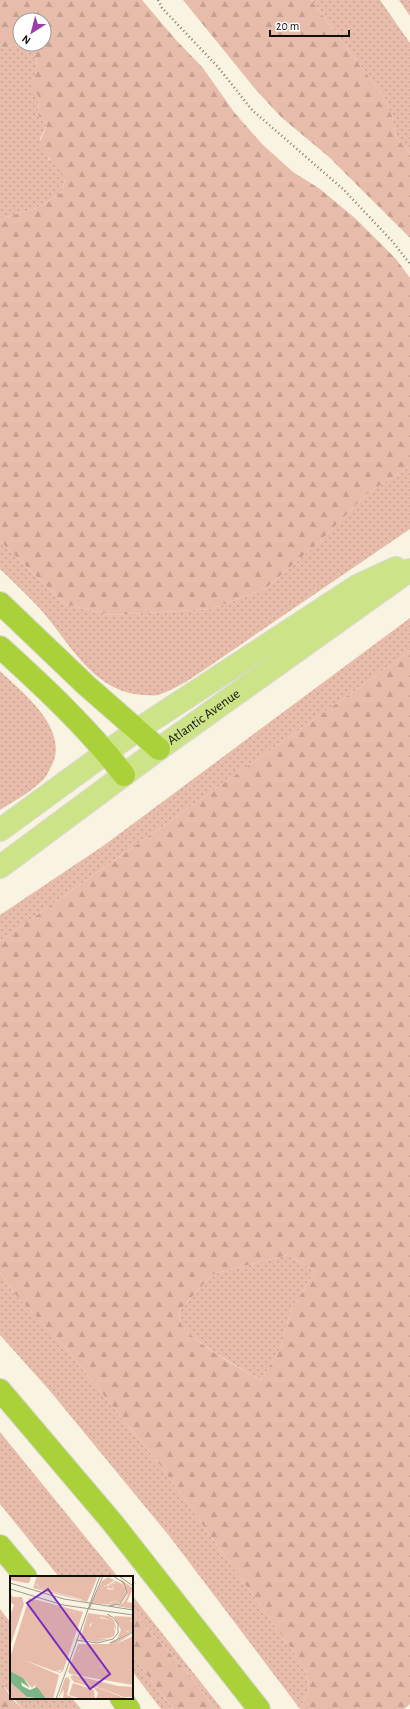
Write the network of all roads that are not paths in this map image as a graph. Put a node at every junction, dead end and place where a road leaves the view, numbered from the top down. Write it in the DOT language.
graph roads {
  1 [pos="410,561"];
  2 [pos="410,570"];
  3 [pos="0,603"];
  4 [pos="0,646"];
  5 [pos="137,730"];
  6 [pos="159,750"];
  7 [pos="106,752"];
  8 [pos="124,775"];
  9 [pos="0,830"];
  10 [pos="0,867"];
  11 [pos="0,1390"];
  12 [pos="0,1546"];
  13 [pos="25,1576"];
  14 [pos="122,1699"];
  15 [pos="129,1709"];
  16 [pos="259,1709"];
  1 -- 5 [label="main road, Atlantic Avenue"];
  2 -- 6 [label="main road, Atlantic Avenue"];
  3 -- 5 [label="highway"];
  4 -- 7 [label="highway"];
  5 -- 6 [label="highway"];
  5 -- 7 [label="main road, Atlantic Avenue"];
  6 -- 8 [label="main road, Atlantic Avenue"];
  7 -- 8 [label="highway"];
  7 -- 9 [label="main road, Atlantic Avenue"];
  8 -- 10 [label="main road, Atlantic Avenue"];
  11 -- 16 [label="highway"];
  12 -- 13 [label="highway"];
  14 -- 15 [label="highway"];
}
